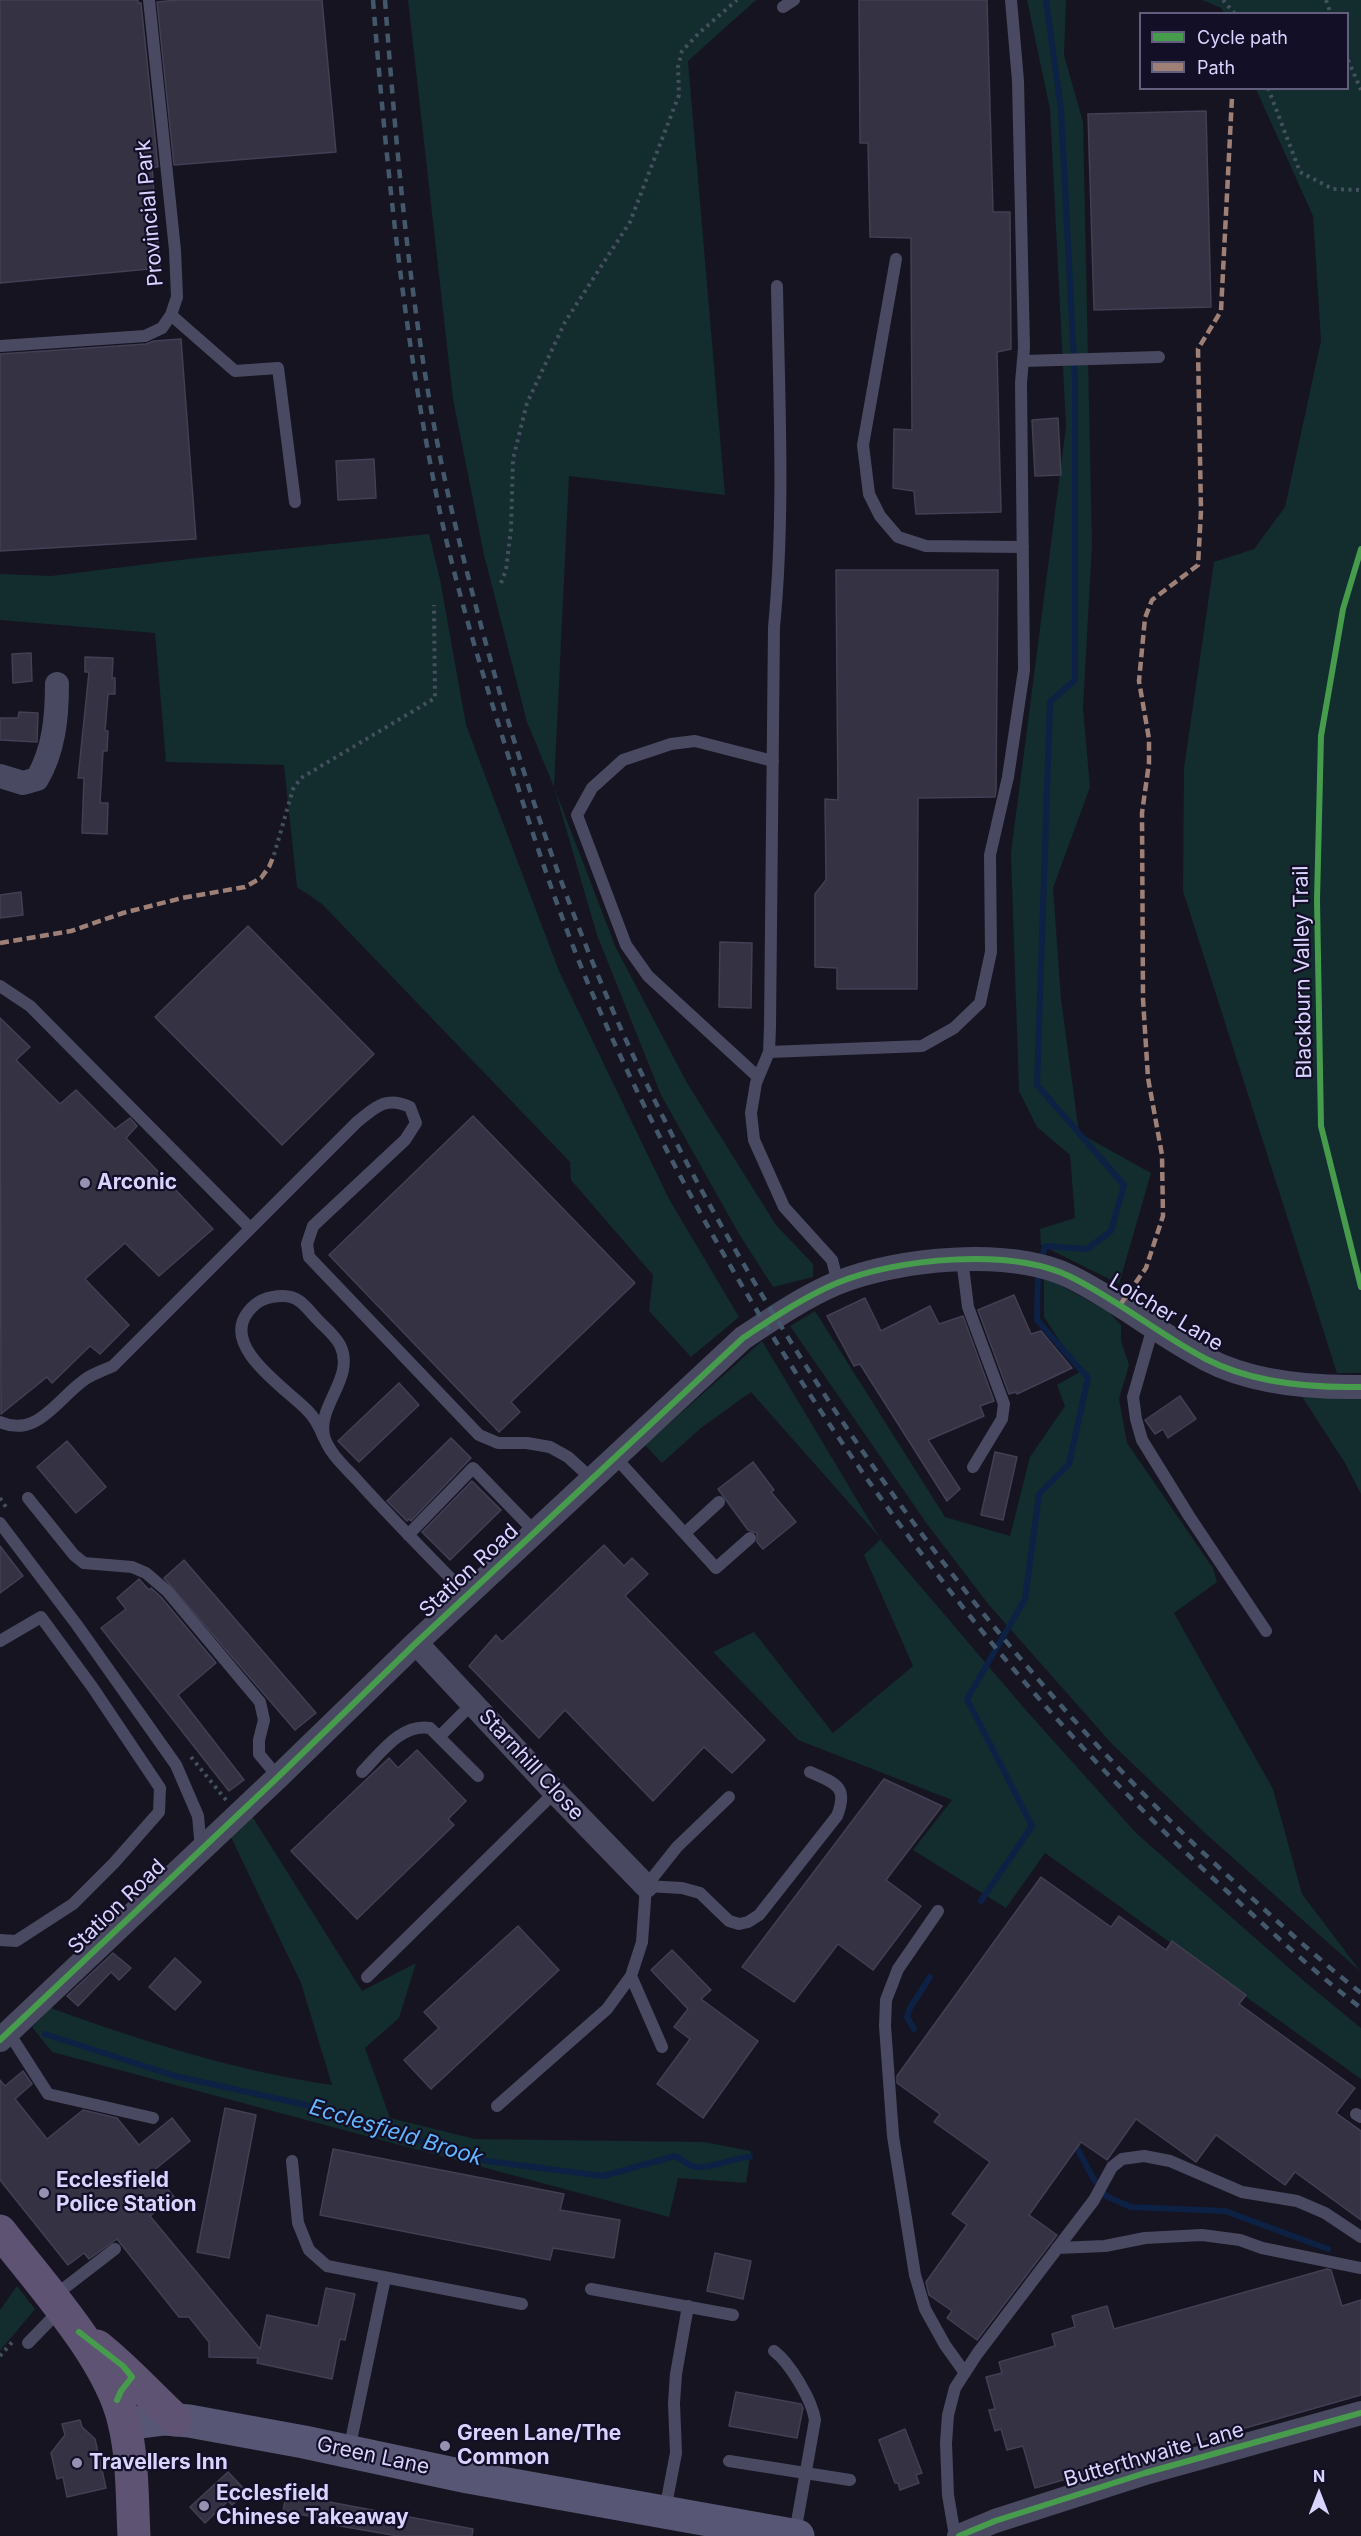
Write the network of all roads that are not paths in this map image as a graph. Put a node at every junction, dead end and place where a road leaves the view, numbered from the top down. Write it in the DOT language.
graph roads {
  1 [pos="149,0"];
  2 [pos="1011,0"];
  3 [pos="896,259"];
  4 [pos="777,286"];
  5 [pos="171,315"];
  6 [pos="0,346"];
  7 [pos="1159,357"];
  8 [pos="1023,361"];
  9 [pos="295,502"];
  10 [pos="1023,547"];
  11 [pos="57,684"];
  12 [pos="773,760"];
  13 [pos="0,776"];
  14 [pos="0,986"];
  15 [pos="769,1052"];
  16 [pos="758,1077"];
  17 [pos="250,1228"];
  18 [pos="962,1259"];
  19 [pos="1040,1265"];
  20 [pos="838,1283"];
  21 [pos="1153,1327"];
  22 [pos="1361,1387"];
  23 [pos="0,1422"];
  24 [pos="324,1438"];
  25 [pos="616,1458"];
  26 [pos="973,1467"];
  27 [pos="592,1479"];
  28 [pos="28,1498"];
  29 [pos="719,1502"];
  30 [pos="0,1523"];
  31 [pos="535,1532"];
  32 [pos="685,1533"];
  33 [pos="408,1535"];
  34 [pos="750,1538"];
  35 [pos="467,1595"];
  36 [pos="1266,1631"];
  37 [pos="0,1641"];
  38 [pos="416,1643"];
  39 [pos="473,1703"];
  40 [pos="439,1737"];
  41 [pos="362,1772"];
  42 [pos="810,1772"];
  43 [pos="478,1776"];
  44 [pos="278,1777"];
  45 [pos="555,1792"];
  46 [pos="729,1797"];
  47 [pos="201,1849"];
  48 [pos="646,1886"];
  49 [pos="938,1911"];
  50 [pos="0,1940"];
  51 [pos="631,1976"];
  52 [pos="367,1977"];
  53 [pos="4,2037"];
  54 [pos="662,2047"];
  55 [pos="497,2106"];
  56 [pos="153,2118"];
  57 [pos="292,2161"];
  58 [pos="0,2231"];
  59 [pos="1361,2237"];
  60 [pos="1058,2248"];
  61 [pos="115,2249"];
  62 [pos="1361,2268"];
  63 [pos="385,2278"];
  64 [pos="591,2289"];
  65 [pos="522,2304"];
  66 [pos="688,2306"];
  67 [pos="64,2313"];
  68 [pos="733,2315"];
  69 [pos="28,2343"];
  70 [pos="774,2351"];
  71 [pos="965,2373"];
  72 [pos="1361,2413"];
  73 [pos="176,2420"];
  74 [pos="125,2424"];
  75 [pos="349,2451"];
  76 [pos="729,2461"];
  77 [pos="806,2473"];
  78 [pos="850,2480"];
  79 [pos="664,2512"];
  80 [pos="134,2536"];
  81 [pos="796,2536"];
  82 [pos="957,2536"];
  1 -- 5 [label="lane, Provincial Park"];
  2 -- 8 [label="lane"];
  3 -- 10 [label="lane"];
  4 -- 12 [label="lane"];
  5 -- 6 [label="lane, Provincial Park"];
  5 -- 9 [label="lane"];
  7 -- 8 [label="lane"];
  8 -- 10 [label="lane"];
  10 -- 15 [label="lane"];
  11 -- 13 [label="street"];
  12 -- 15 [label="lane"];
  12 -- 16 [label="lane"];
  14 -- 17 [label="lane"];
  15 -- 16 [label="lane"];
  16 -- 20 [label="lane"];
  17 -- 23 [label="lane"];
  17 -- 27 [label="lane"];
  18 -- 19 [label="street, Station Road"];
  18 -- 20 [label="street, Station Road"];
  18 -- 26 [label="lane"];
  19 -- 21 [label="street, Loicher Lane"];
  20 -- 25 [label="street, Station Road"];
  21 -- 22 [label="street, Loicher Lane"];
  21 -- 36 [label="lane"];
  24 -- 24 [label="lane"];
  24 -- 33 [label="lane"];
  25 -- 27 [label="street, Station Road"];
  25 -- 32 [label="lane"];
  27 -- 31 [label="street, Station Road"];
  28 -- 44 [label="lane"];
  29 -- 32 [label="lane"];
  30 -- 47 [label="lane"];
  31 -- 33 [label="lane"];
  31 -- 35 [label="street, Station Road"];
  32 -- 34 [label="lane"];
  33 -- 35 [label="lane"];
  35 -- 38 [label="street, Station Road"];
  37 -- 50 [label="lane"];
  38 -- 39 [label="street, Starnhill Close"];
  38 -- 44 [label="street, Station Road"];
  39 -- 40 [label="lane"];
  39 -- 45 [label="street, Starnhill Close"];
  40 -- 41 [label="lane"];
  40 -- 43 [label="lane"];
  42 -- 48 [label="lane"];
  44 -- 47 [label="street, Station Road"];
  45 -- 48 [label="street, Starnhill Close"];
  45 -- 52 [label="lane"];
  46 -- 48 [label="lane"];
  47 -- 53 [label="street, Station Road"];
  48 -- 51 [label="lane"];
  49 -- 71 [label="lane"];
  51 -- 54 [label="lane"];
  51 -- 55 [label="lane"];
  53 -- 56 [label="lane"];
  57 -- 63 [label="lane"];
  58 -- 67 [label="main road"];
  59 -- 60 [label="lane"];
  60 -- 62 [label="lane"];
  60 -- 71 [label="lane"];
  61 -- 67 [label="lane"];
  63 -- 65 [label="lane"];
  63 -- 75 [label="lane"];
  64 -- 66 [label="lane"];
  66 -- 68 [label="lane"];
  66 -- 79 [label="lane"];
  67 -- 69 [label="lane"];
  67 -- 73 [label="main road"];
  67 -- 74 [label="main road"];
  70 -- 77 [label="lane"];
  71 -- 82 [label="lane"];
  72 -- 82 [label="street, Butterthwaite Lane"];
  73 -- 74 [label="main road, Green Lane"];
  73 -- 75 [label="main road, Green Lane"];
  74 -- 80 [label="main road"];
  75 -- 79 [label="main road, Green Lane"];
  76 -- 77 [label="lane"];
  77 -- 78 [label="lane"];
  77 -- 81 [label="lane"];
  79 -- 81 [label="main road, Green Lane"];
}
